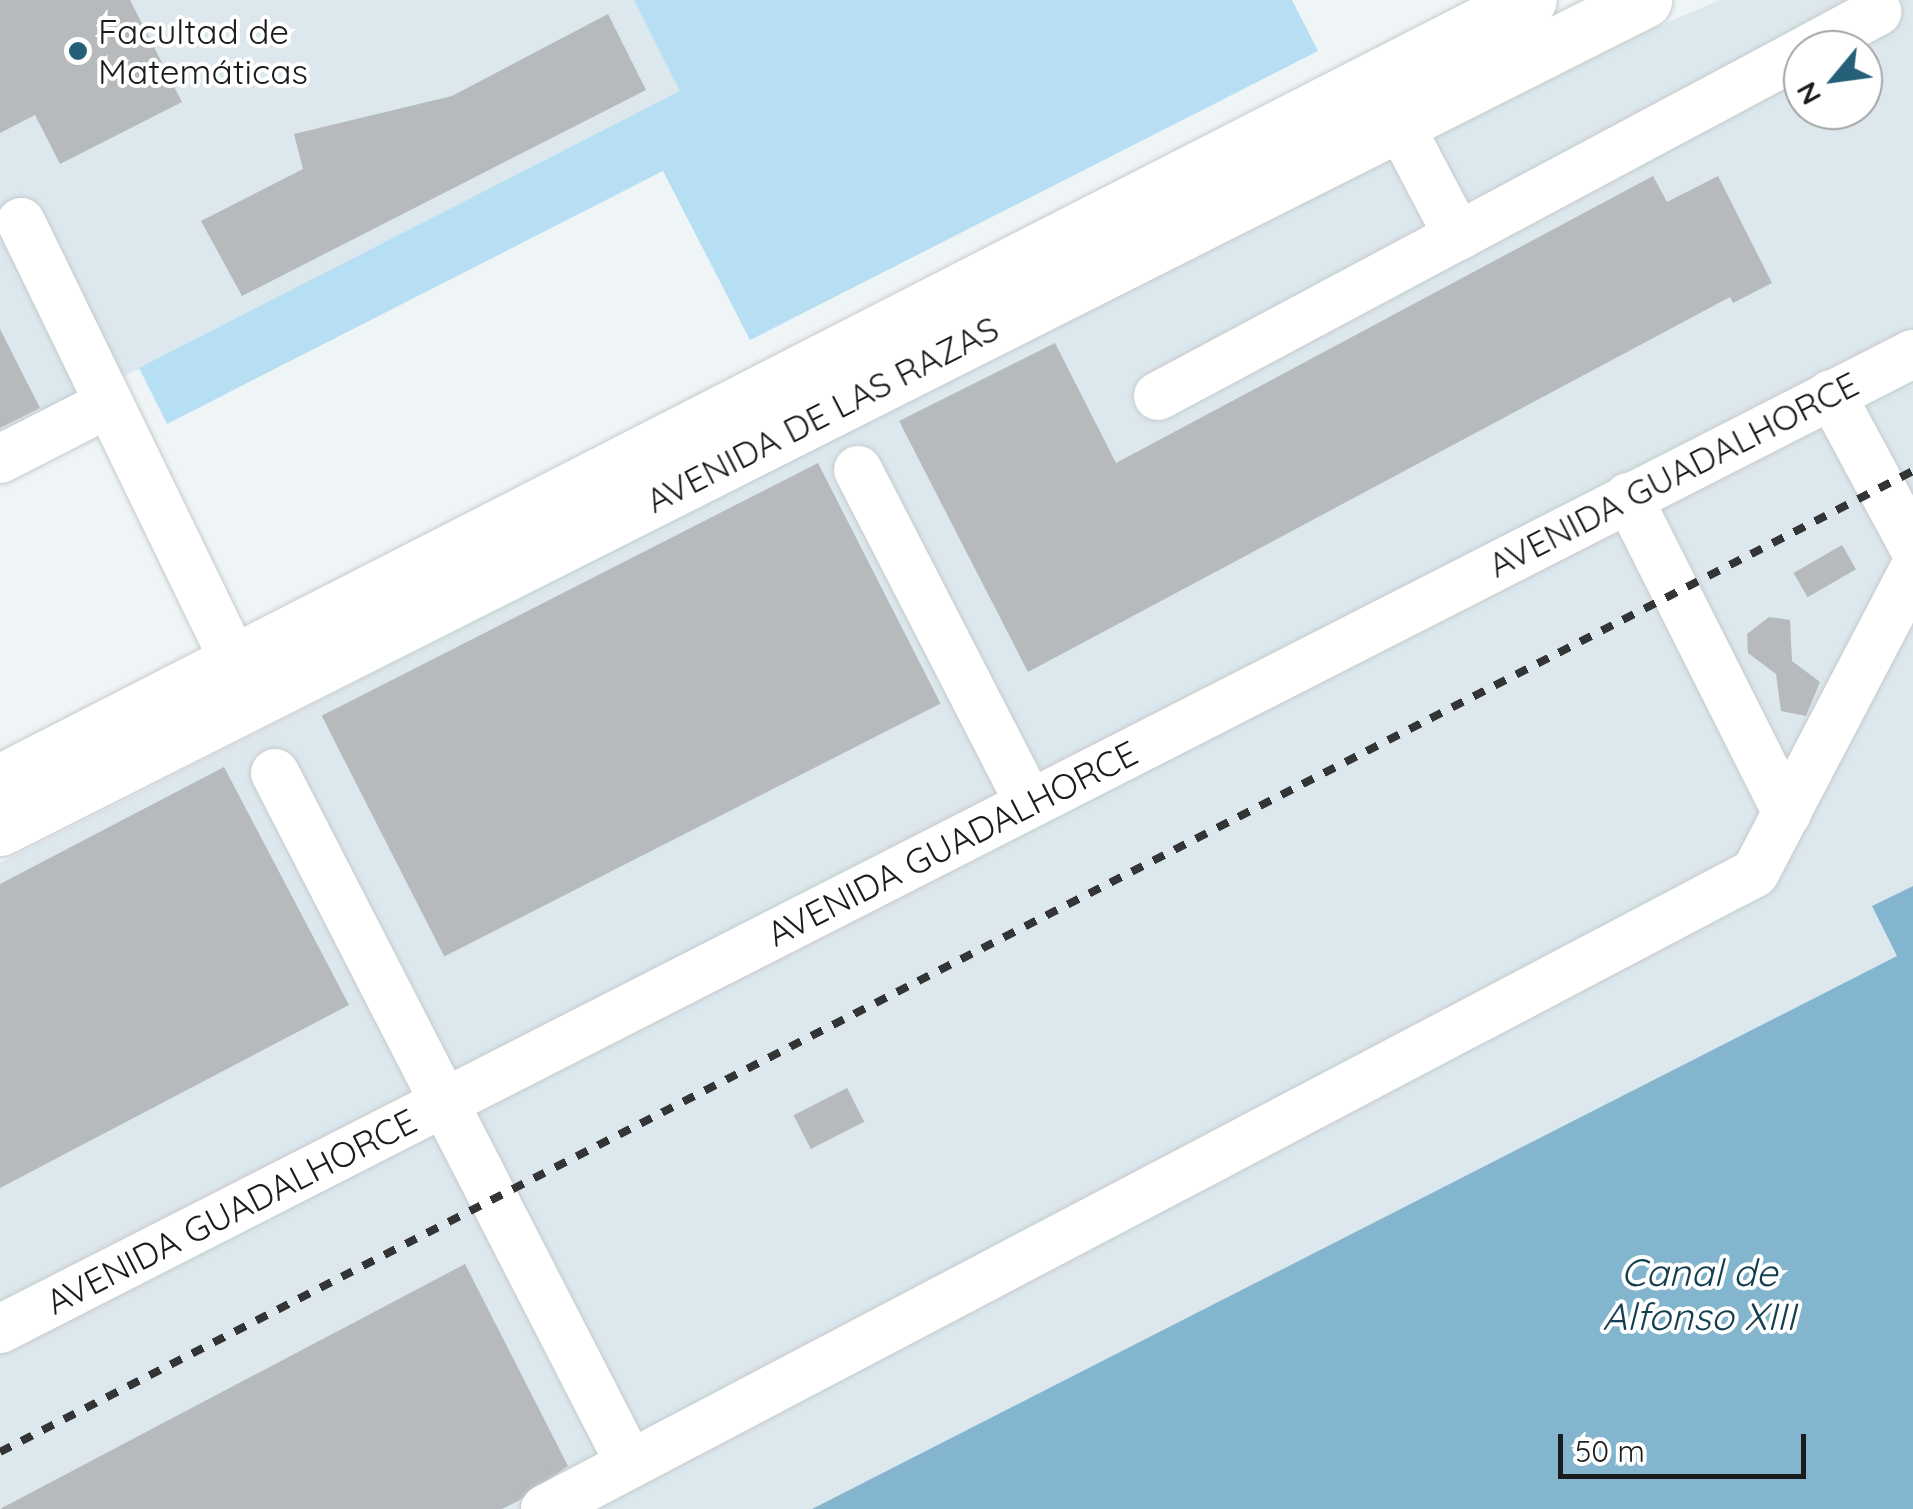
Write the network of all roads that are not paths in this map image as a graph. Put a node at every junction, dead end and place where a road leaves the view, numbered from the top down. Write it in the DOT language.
graph roads {
  1 [pos="1528,0"];
  2 [pos="1644,0"];
  3 [pos="1878,12"];
  4 [pos="1844,30"];
  5 [pos="1783,62"];
  6 [pos="1399,124"];
  7 [pos="21,222"];
  8 [pos="1458,236"];
  9 [pos="1910,353"];
  10 [pos="1831,394"];
  11 [pos="1158,396"];
  12 [pos="106,404"];
  13 [pos="0,459"];
  14 [pos="858,470"];
  15 [pos="1628,497"];
  16 [pos="1913,546"];
  17 [pos="1913,571"];
  18 [pos="235,662"];
  19 [pos="275,773"];
  20 [pos="0,782"];
  21 [pos="1029,804"];
  22 [pos="1786,813"];
  23 [pos="0,828"];
  24 [pos="443,1102"];
  25 [pos="0,1329"];
  26 [pos="630,1464"];
  27 [pos="545,1509"];
  1 -- 18 [label="main road, AVENIDA DE LAS RAZAS"];
  2 -- 6 [label="main road, AVENIDA DE LAS RAZAS"];
  3 -- 4 [label="street"];
  5 -- 8 [label="street"];
  6 -- 8 [label="street"];
  6 -- 23 [label="main road, AVENIDA DE LAS RAZAS"];
  7 -- 12 [label="street"];
  8 -- 11 [label="street"];
  9 -- 10 [label="street, AVENIDA GUADALHORCE"];
  10 -- 15 [label="street, AVENIDA GUADALHORCE"];
  10 -- 16 [label="street"];
  12 -- 13 [label="street"];
  12 -- 18 [label="street"];
  14 -- 21 [label="street"];
  15 -- 21 [label="street, AVENIDA GUADALHORCE"];
  15 -- 22 [label="street"];
  17 -- 22 [label="street"];
  18 -- 20 [label="main road, AVENIDA DE LAS RAZAS"];
  19 -- 24 [label="street"];
  21 -- 24 [label="street, AVENIDA GUADALHORCE"];
  22 -- 26 [label="street"];
  24 -- 25 [label="street, AVENIDA GUADALHORCE"];
  24 -- 26 [label="street"];
  26 -- 27 [label="street"];
}
